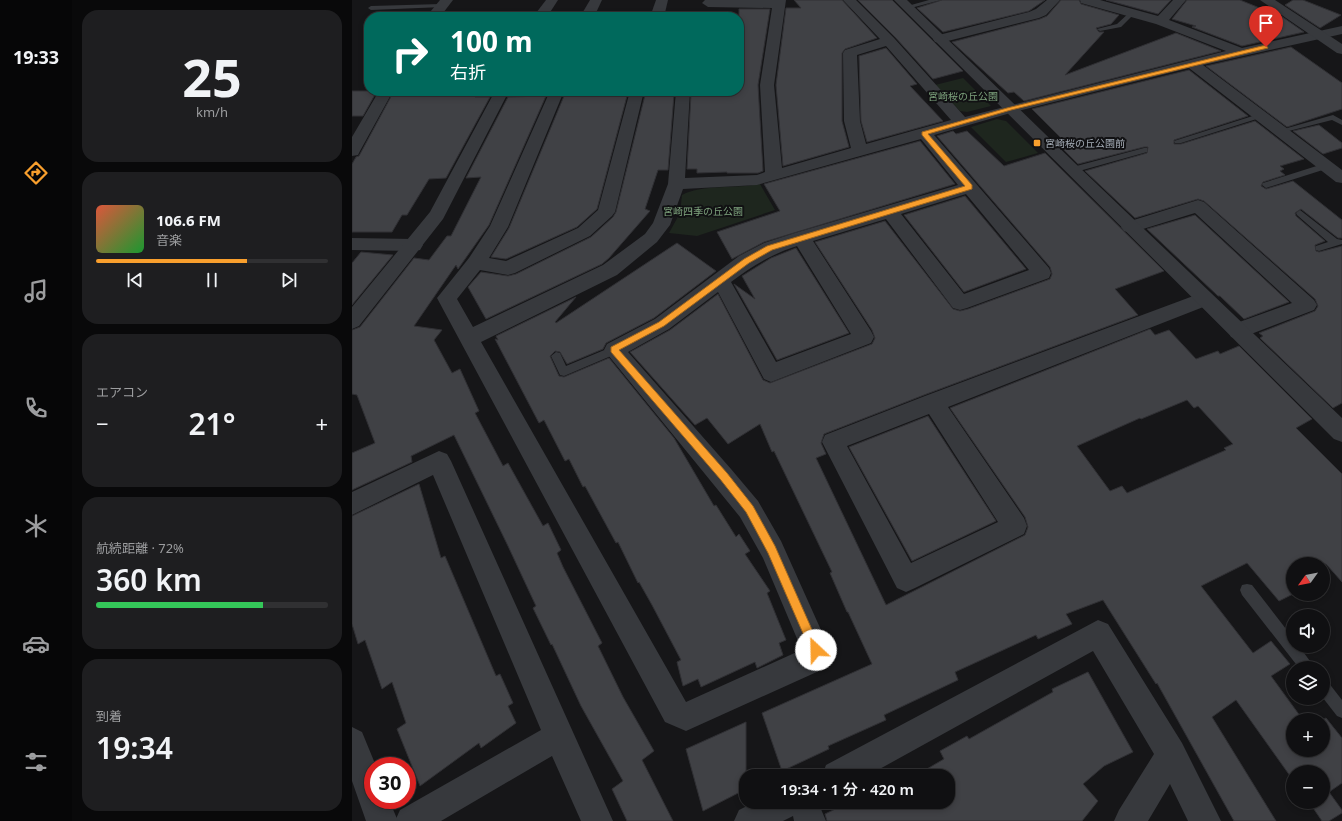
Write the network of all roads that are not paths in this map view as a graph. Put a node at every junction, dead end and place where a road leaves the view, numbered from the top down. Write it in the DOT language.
graph roads {
  1 [pos="552,0"];
  2 [pos="596,0"];
  3 [pos="662,0"];
  4 [pos="848,0"];
  5 [pos="938,0"];
  6 [pos="1054,0"];
  7 [pos="1086,0"];
  8 [pos="1180,0"];
  9 [pos="1266,0"];
  10 [pos="708,2"];
  11 [pos="779,2"];
  12 [pos="444,3"];
  13 [pos="904,3"];
  14 [pos="371,8"];
  15 [pos="436,12"];
  16 [pos="544,12"];
  17 [pos="590,12"];
  18 [pos="659,12"];
  19 [pos="705,12"];
  20 [pos="1132,13"];
  21 [pos="1161,21"];
  22 [pos="1100,29"];
  23 [pos="1342,30"];
  24 [pos="1319,35"];
  25 [pos="940,39"];
  26 [pos="889,41"];
  27 [pos="1342,50"];
  28 [pos="1240,52"];
  29 [pos="1192,63"];
  30 [pos="383,96"];
  31 [pos="499,96"];
  32 [pos="555,96"];
  33 [pos="636,96"];
  34 [pos="683,96"];
  35 [pos="1010,109"];
  36 [pos="1262,116"];
  37 [pos="961,122"];
  38 [pos="1342,123"];
  39 [pos="1281,131"];
  40 [pos="924,133"];
  41 [pos="1178,141"];
  42 [pos="1144,150"];
  43 [pos="352,151"];
  44 [pos="860,151"];
  45 [pos="1326,166"];
  46 [pos="1072,170"];
  47 [pos="774,176"];
  48 [pos="1342,178"];
  49 [pos="676,184"];
  50 [pos="1266,185"];
  51 [pos="970,187"];
  52 [pos="890,212"];
  53 [pos="1300,213"];
  54 [pos="1130,226"];
  55 [pos="801,237"];
  56 [pos="1338,242"];
  57 [pos="352,244"];
  58 [pos="414,245"];
  59 [pos="1319,248"];
  60 [pos="476,263"];
  61 [pos="721,281"];
  62 [pos="1204,299"];
  63 [pos="352,322"];
  64 [pos="1238,331"];
  65 [pos="470,338"];
  66 [pos="614,350"];
  67 [pos="556,356"];
  68 [pos="933,402"];
  69 [pos="1342,432"];
  70 [pos="352,504"];
  71 [pos="1247,590"];
  72 [pos="1303,661"];
  73 [pos="1330,696"];
  74 [pos="1342,711"];
  75 [pos="558,736"];
  76 [pos="352,742"];
  77 [pos="1171,754"];
  78 [pos="850,769"];
  79 [pos="364,773"];
  80 [pos="377,809"];
  81 [pos="774,809"];
  82 [pos="806,809"];
  83 [pos="382,821"];
  84 [pos="411,821"];
  85 [pos="597,821"];
  86 [pos="750,821"];
  87 [pos="810,821"];
  88 [pos="1130,821"];
  89 [pos="1206,821"];
  1 -- 16 [label="street"];
  2 -- 17 [label="street"];
  3 -- 18 [label="street"];
  4 -- 26 [label="street"];
  5 -- 13 [label="lane"];
  6 -- 25 [label="street"];
  7 -- 20 [label="street"];
  8 -- 21 [label="street"];
  9 -- 24 [label="street"];
  10 -- 11 [label="street"];
  10 -- 19 [label="street"];
  11 -- 47 [label="street"];
  12 -- 14 [label="lane"];
  12 -- 15 [label="street"];
  13 -- 25 [label="street"];
  20 -- 21 [label="street"];
  20 -- 22 [label="lane"];
  21 -- 28 [label="street"];
  23 -- 24 [label="street"];
  24 -- 27 [label="street"];
  24 -- 28 [label="street"];
  25 -- 35 [label="street"];
  26 -- 37 [label="street"];
  26 -- 44 [label="street"];
  28 -- 29 [label="street"];
  29 -- 35 [label="street"];
  29 -- 36 [label="street"];
  30 -- 43 [label="street"];
  31 -- 58 [label="street"];
  32 -- 60 [label="street"];
  33 -- 60 [label="street"];
  34 -- 49 [label="street"];
  35 -- 37 [label="street"];
  35 -- 46 [label="street"];
  36 -- 39 [label="street"];
  36 -- 41 [label="lane"];
  37 -- 40 [label="street"];
  38 -- 39 [label="lane"];
  39 -- 45 [label="street"];
  40 -- 44 [label="street"];
  40 -- 51 [label="street"];
  42 -- 46 [label="lane"];
  44 -- 47 [label="street"];
  45 -- 48 [label="street"];
  45 -- 50 [label="lane"];
  46 -- 54 [label="street"];
  47 -- 49 [label="street"];
  49 -- 65 [label="street"];
  51 -- 52 [label="street"];
  51 -- 52 [label="street"];
  52 -- 55 [label="street"];
  53 -- 56 [label="lane"];
  54 -- 62 [label="street"];
  54 -- 64 [label="street"];
  55 -- 61 [label="street"];
  55 -- 61 [label="street"];
  56 -- 59 [label="lane"];
  57 -- 58 [label="street"];
  58 -- 63 [label="street"];
  60 -- 65 [label="street"];
  61 -- 66 [label="street"];
  62 -- 64 [label="street"];
  62 -- 68 [label="street"];
  64 -- 69 [label="street"];
  65 -- 66 [label="street"];
  66 -- 67 [label="lane"];
  68 -- 68 [label="street"];
  70 -- 75 [label="street"];
  71 -- 72 [label="lane"];
  73 -- 74 [label="lane"];
  75 -- 84 [label="street"];
  75 -- 85 [label="street"];
  76 -- 79 [label="street"];
  77 -- 78 [label="street"];
  77 -- 88 [label="street"];
  77 -- 89 [label="street"];
  80 -- 83 [label="street"];
  81 -- 86 [label="street"];
  82 -- 87 [label="street"];
}
